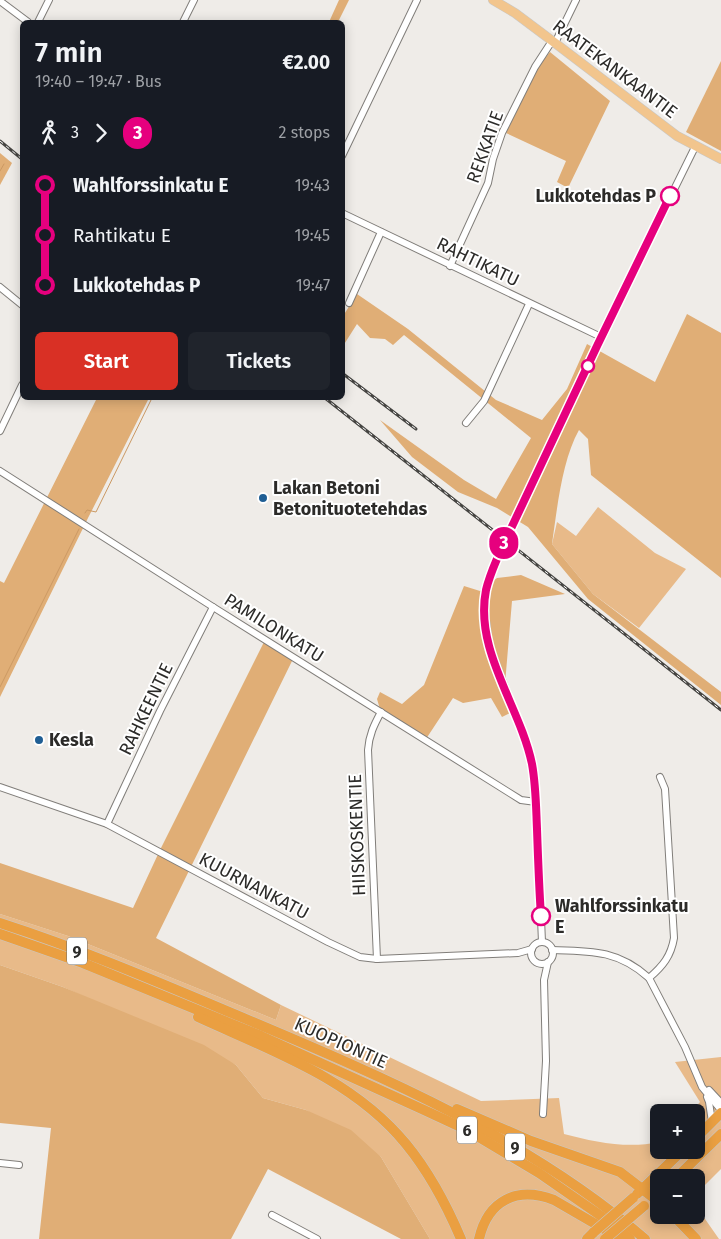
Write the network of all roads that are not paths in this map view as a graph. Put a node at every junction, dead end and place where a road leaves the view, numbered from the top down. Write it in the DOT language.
graph roads {
  1 [pos="49,0"];
  2 [pos="194,0"];
  3 [pos="417,0"];
  4 [pos="493,0"];
  5 [pos="576,0"];
  6 [pos="0,1"];
  7 [pos="25,20"];
  8 [pos="39,20"];
  9 [pos="184,20"];
  10 [pos="554,42"];
  11 [pos="695,147"];
  12 [pos="345,150"];
  13 [pos="721,159"];
  14 [pos="345,214"];
  15 [pos="381,232"];
  16 [pos="450,266"];
  17 [pos="0,287"];
  18 [pos="20,303"];
  19 [pos="348,303"];
  20 [pos="529,304"];
  21 [pos="601,337"];
  22 [pos="20,389"];
  23 [pos="466,423"];
  24 [pos="0,431"];
  25 [pos="0,470"];
  26 [pos="213,607"];
  27 [pos="381,712"];
  28 [pos="660,777"];
  29 [pos="0,787"];
  30 [pos="536,802"];
  31 [pos="107,824"];
  32 [pos="0,923"];
  33 [pos="0,934"];
  34 [pos="542,942"];
  35 [pos="532,949"];
  36 [pos="552,950"];
  37 [pos="504,954"];
  38 [pos="377,959"];
  39 [pos="535,961"];
  40 [pos="548,962"];
  41 [pos="648,978"];
  42 [pos="544,980"];
  43 [pos="157,993"];
  44 [pos="288,1048"];
  45 [pos="695,1071"];
  46 [pos="373,1074"];
  47 [pos="702,1087"];
  48 [pos="721,1103"];
  49 [pos="721,1112"];
  50 [pos="544,1114"];
  51 [pos="712,1122"];
  52 [pos="705,1129"];
  53 [pos="721,1134"];
  54 [pos="674,1159"];
  55 [pos="0,1163"];
  56 [pos="19,1165"];
  57 [pos="663,1169"];
  58 [pos="685,1169"];
  59 [pos="650,1176"];
  60 [pos="628,1178"];
  61 [pos="650,1182"];
  62 [pos="642,1190"];
  63 [pos="650,1194"];
  64 [pos="650,1202"];
  65 [pos="272,1215"];
  66 [pos="682,1224"];
  67 [pos="590,1236"];
  68 [pos="317,1239"];
  69 [pos="461,1239"];
  70 [pos="479,1239"];
  71 [pos="604,1239"];
  72 [pos="621,1239"];
  73 [pos="630,1239"];
  74 [pos="645,1239"];
  75 [pos="696,1239"];
  1 -- 8 [label="street"];
  2 -- 9 [label="street"];
  3 -- 12 [label="street"];
  4 -- 10 [label="main road, RAATEKANKAANTIE"];
  5 -- 10 [label="street, REKKATIE"];
  6 -- 7 [label="street"];
  10 -- 11 [label="main road, RAATEKANKAANTIE"];
  10 -- 16 [label="street, REKKATIE"];
  11 -- 13 [label="main road, RAATEKANKAANTIE"];
  11 -- 21 [label="street"];
  14 -- 15 [label="street, RAHTIKATU"];
  15 -- 16 [label="street, RAHTIKATU"];
  15 -- 19 [label="street"];
  16 -- 20 [label="street, RAHTIKATU"];
  17 -- 18 [label="street"];
  20 -- 21 [label="street, RAHTIKATU"];
  20 -- 23 [label="street"];
  21 -- 30 [label="street"];
  22 -- 24 [label="street"];
  25 -- 26 [label="street, PAMILONKATU"];
  26 -- 27 [label="street, PAMILONKATU"];
  26 -- 31 [label="street, RAHKEENTIE"];
  27 -- 30 [label="street, PAMILONKATU"];
  27 -- 38 [label="street, HIISKOSKENTIE"];
  28 -- 41 [label="street"];
  29 -- 31 [label="street, KUURNANKATU"];
  30 -- 34 [label="street"];
  31 -- 38 [label="street, KUURNANKATU"];
  32 -- 46 [label="highway, KUOPIONTIE / 9"];
  33 -- 43 [label="highway, KUOPIONTIE / 9"];
  34 -- 35 [label="street"];
  34 -- 36 [label="street"];
  35 -- 37 [label="street, KUURNANKATU"];
  35 -- 39 [label="street"];
  36 -- 40 [label="street"];
  36 -- 41 [label="street"];
  37 -- 38 [label="street, KUURNANKATU"];
  37 -- 39 [label="street, KUURNANKATU"];
  39 -- 40 [label="street"];
  39 -- 42 [label="street"];
  40 -- 42 [label="street"];
  41 -- 45 [label="street"];
  42 -- 50 [label="street"];
  43 -- 44 [label="highway, KUOPIONTIE / 9"];
  43 -- 69 [label="highway"];
  44 -- 73 [label="highway, KUOPIONTIE / 6"];
  45 -- 47 [label="street"];
  45 -- 48 [label="street"];
  46 -- 60 [label="highway"];
  46 -- 74 [label="highway, KUOPIONTIE / 9"];
  47 -- 49 [label="street"];
  47 -- 51 [label="street"];
  49 -- 51 [label="highway"];
  51 -- 52 [label="highway"];
  53 -- 58 [label="highway"];
  54 -- 57 [label="highway"];
  55 -- 56 [label="street"];
  59 -- 60 [label="highway"];
  60 -- 62 [label="highway"];
  61 -- 62 [label="highway"];
  62 -- 63 [label="highway"];
  62 -- 67 [label="highway, bridge"];
  64 -- 71 [label="highway, bridge"];
  65 -- 68 [label="street"];
  66 -- 75 [label="highway"];
  70 -- 72 [label="highway"];
}
